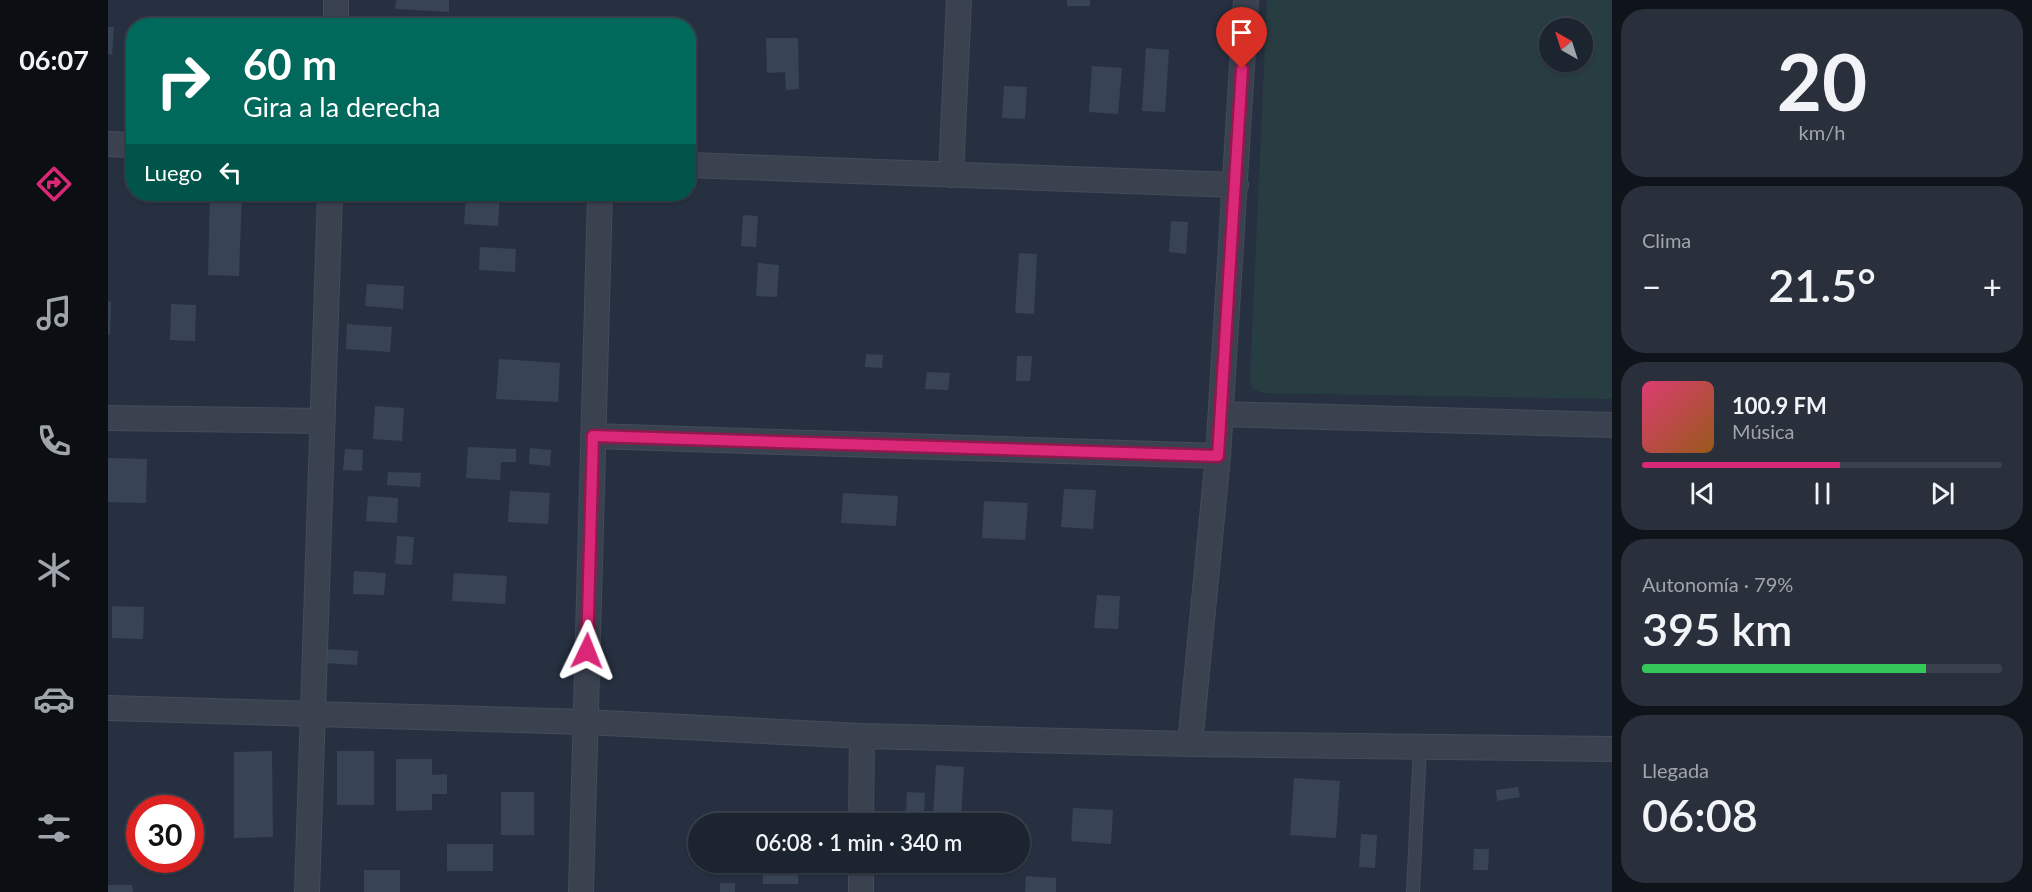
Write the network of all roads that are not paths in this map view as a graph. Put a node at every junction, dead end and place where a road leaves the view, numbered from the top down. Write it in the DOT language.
graph roads {
  1 [pos="336,0"];
  2 [pos="959,0"];
  3 [pos="1246,0"];
  4 [pos="336,18"];
  5 [pos="108,144"];
  6 [pos="126,145"];
  7 [pos="696,165"];
  8 [pos="951,175"];
  9 [pos="1236,185"];
  10 [pos="330,201"];
  11 [pos="600,201"];
  12 [pos="1221,414"];
  13 [pos="108,418"];
  14 [pos="322,421"];
  15 [pos="1612,425"];
  16 [pos="593,436"];
  17 [pos="1218,456"];
  18 [pos="108,708"];
  19 [pos="312,715"];
  20 [pos="585,722"];
  21 [pos="862,736"];
  22 [pos="1190,744"];
  23 [pos="1420,747"];
  24 [pos="1612,749"];
  25 [pos="861,813"];
  26 [pos="861,873"];
  27 [pos="307,892"];
  28 [pos="581,892"];
  29 [pos="861,892"];
  30 [pos="1413,892"];
  1 -- 4 [label="street"];
  2 -- 8 [label="street"];
  3 -- 9 [label="street"];
  5 -- 6 [label="street"];
  7 -- 8 [label="street"];
  8 -- 9 [label="street"];
  9 -- 12 [label="street"];
  10 -- 14 [label="street"];
  11 -- 16 [label="street"];
  12 -- 15 [label="street"];
  12 -- 17 [label="street"];
  13 -- 14 [label="street"];
  14 -- 19 [label="street"];
  16 -- 17 [label="street"];
  16 -- 20 [label="street"];
  17 -- 22 [label="street"];
  18 -- 19 [label="street"];
  19 -- 20 [label="street"];
  19 -- 27 [label="street"];
  20 -- 21 [label="street"];
  20 -- 28 [label="street"];
  21 -- 22 [label="street"];
  21 -- 25 [label="street"];
  22 -- 23 [label="street"];
  23 -- 24 [label="street"];
  23 -- 30 [label="lane"];
  26 -- 29 [label="street"];
}
